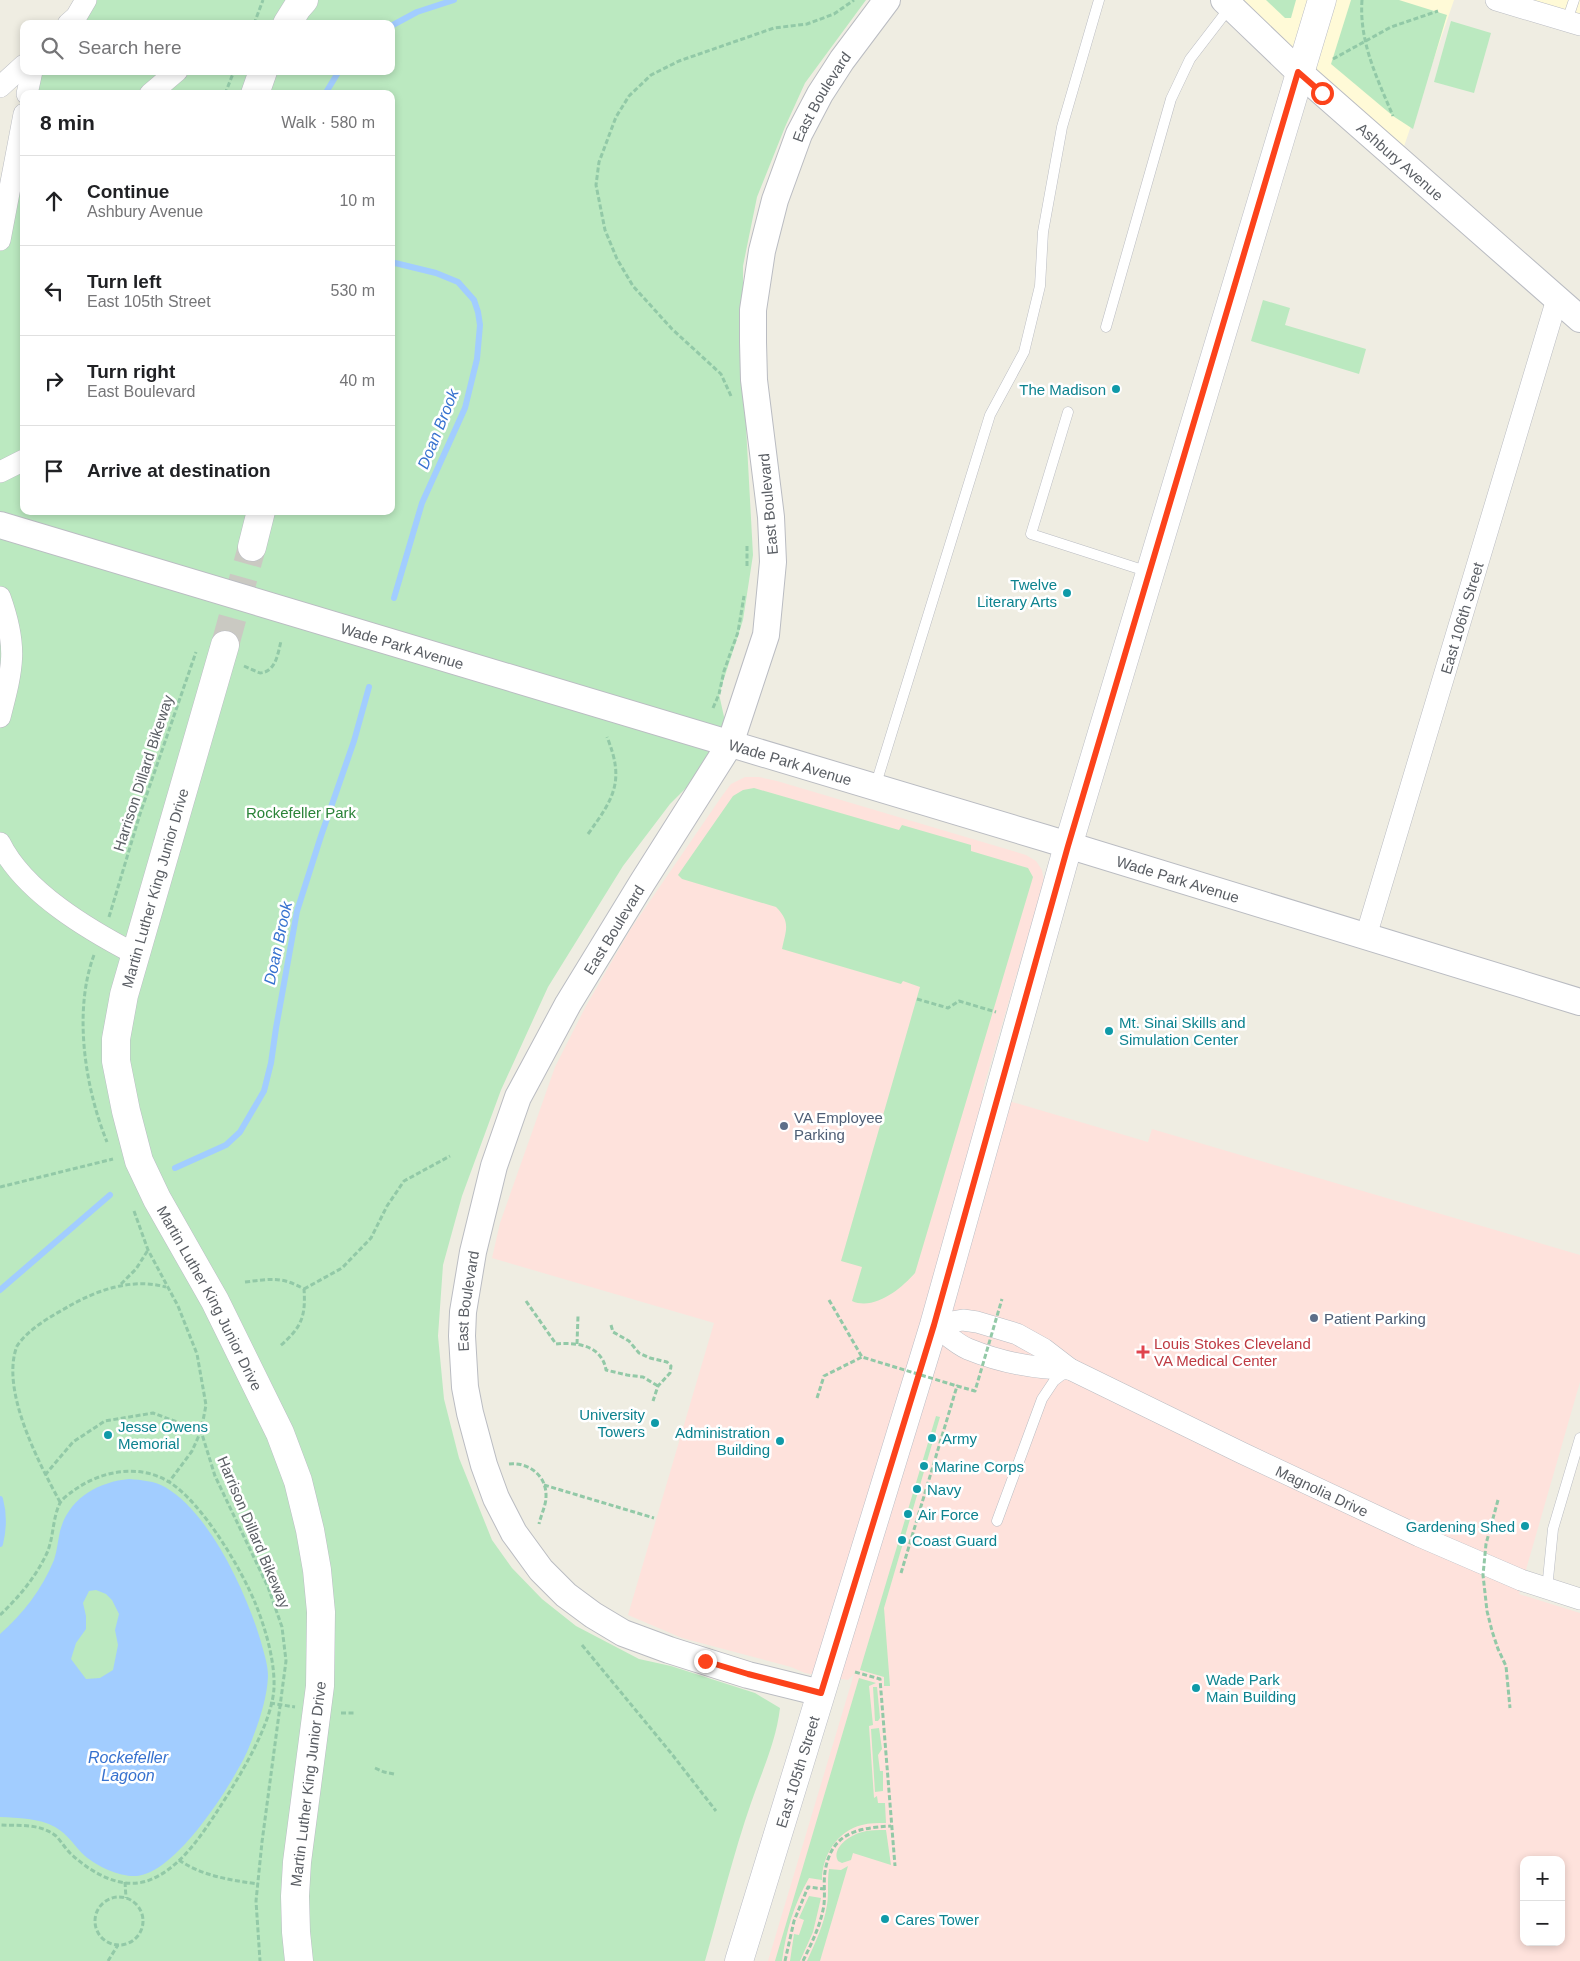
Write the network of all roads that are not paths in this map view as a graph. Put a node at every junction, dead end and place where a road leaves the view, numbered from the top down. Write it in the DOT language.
graph roads {
  1 [pos="86,0"];
  2 [pos="304,0"];
  3 [pos="887,0"];
  4 [pos="1099,0"];
  5 [pos="1322,0"];
  6 [pos="1496,0"];
  7 [pos="1574,0"];
  8 [pos="1228,3"];
  9 [pos="73,20"];
  10 [pos="289,20"];
  11 [pos="1574,23"];
  12 [pos="20,69"];
  13 [pos="1298,72"];
  14 [pos="31,75"];
  15 [pos="172,75"];
  16 [pos="262,75"];
  17 [pos="2,82"];
  18 [pos="29,90"];
  19 [pos="155,90"];
  20 [pos="257,90"];
  21 [pos="20,135"];
  22 [pos="0,240"];
  23 [pos="1557,299"];
  24 [pos="1580,319"];
  25 [pos="1106,327"];
  26 [pos="1068,412"];
  27 [pos="20,462"];
  28 [pos="0,472"];
  29 [pos="260,515"];
  30 [pos="0,525"];
  31 [pos="252,547"];
  32 [pos="1150,572"];
  33 [pos="0,597"];
  34 [pos="234,655"];
  35 [pos="0,717"];
  36 [pos="730,744"];
  37 [pos="874,788"];
  38 [pos="0,843"];
  39 [pos="1068,846"];
  40 [pos="1366,936"];
  41 [pos="135,954"];
  42 [pos="1580,1002"];
  43 [pos="934,1325"];
  44 [pos="1070,1369"];
  45 [pos="1580,1438"];
  46 [pos="997,1521"];
  47 [pos="1547,1589"];
  48 [pos="1580,1599"];
  49 [pos="821,1693"];
  50 [pos="299,1961"];
  51 [pos="739,1961"];
  1 -- 9 [label="street"];
  2 -- 10 [label="main road"];
  3 -- 36 [label="street, East Boulevard"];
  4 -- 37 [label="lane"];
  5 -- 13 [label="main road, East 105th Street"];
  6 -- 11 [label="street"];
  7 -- 11 [label="lane"];
  8 -- 13 [label="street, Ashbury Avenue"];
  8 -- 25 [label="lane"];
  12 -- 17 [label="street"];
  13 -- 23 [label="street, Ashbury Avenue"];
  13 -- 32 [label="main road, East 105th Street"];
  14 -- 18 [label="street"];
  15 -- 19 [label="street"];
  16 -- 20 [label="main road"];
  21 -- 22 [label="street"];
  23 -- 24 [label="street, Ashbury Avenue"];
  23 -- 40 [label="street, East 106th Street"];
  26 -- 32 [label="lane"];
  27 -- 28 [label="street"];
  29 -- 31 [label="main road"];
  30 -- 36 [label="street, Wade Park Avenue"];
  32 -- 39 [label="main road, East 105th Street"];
  33 -- 35 [label="street"];
  34 -- 41 [label="main road, Martin Luther King Junior Drive"];
  36 -- 37 [label="street, Wade Park Avenue"];
  36 -- 49 [label="street, East Boulevard"];
  37 -- 39 [label="street, Wade Park Avenue"];
  38 -- 41 [label="street"];
  39 -- 40 [label="street, Wade Park Avenue"];
  39 -- 43 [label="main road, East 105th Street"];
  40 -- 42 [label="street, Wade Park Avenue"];
  41 -- 50 [label="main road, Martin Luther King Junior Drive"];
  43 -- 44 [label="street, Magnolia Drive"];
  43 -- 44 [label="street, Magnolia Drive"];
  43 -- 49 [label="main road, East 105th Street"];
  44 -- 46 [label="lane"];
  44 -- 47 [label="street, Magnolia Drive"];
  45 -- 47 [label="lane"];
  47 -- 48 [label="street, Magnolia Drive"];
  49 -- 51 [label="main road, East 105th Street"];
}
